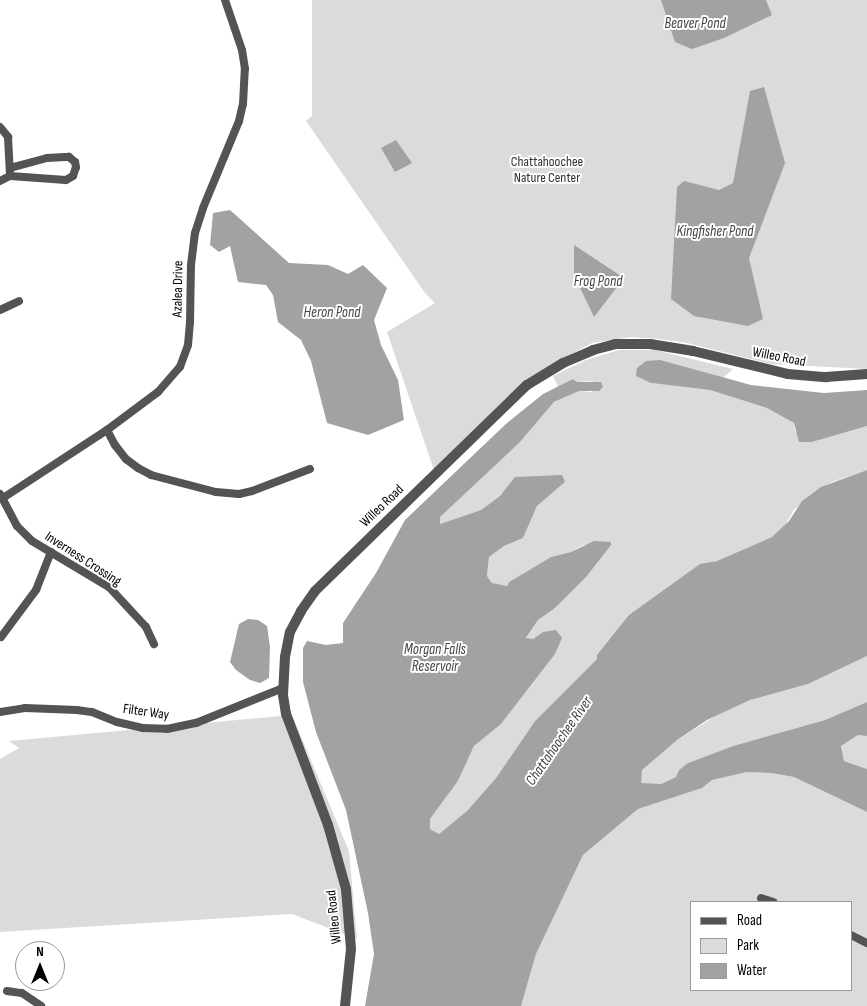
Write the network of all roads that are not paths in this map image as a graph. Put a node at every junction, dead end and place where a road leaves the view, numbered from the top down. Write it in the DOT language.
graph roads {
  1 [pos="225,0"];
  2 [pos="0,127"];
  3 [pos="10,172"];
  4 [pos="0,181"];
  5 [pos="19,301"];
  6 [pos="0,310"];
  7 [pos="867,374"];
  8 [pos="107,430"];
  9 [pos="310,469"];
  10 [pos="1,496"];
  11 [pos="51,552"];
  12 [pos="1,637"];
  13 [pos="154,644"];
  14 [pos="283,688"];
  15 [pos="0,712"];
  16 [pos="762,898"];
  17 [pos="770,901"];
  18 [pos="852,935"];
  19 [pos="867,942"];
  20 [pos="7,991"];
  21 [pos="41,1006"];
  22 [pos="345,1006"];
  1 -- 8 [label="street, Azalea Drive"];
  2 -- 3 [label="street"];
  3 -- 3 [label="street"];
  3 -- 4 [label="street"];
  5 -- 6 [label="street"];
  7 -- 14 [label="street, Willeo Road"];
  8 -- 9 [label="street"];
  8 -- 10 [label="street, Azalea Drive"];
  10 -- 11 [label="street, Inverness Crossing"];
  11 -- 12 [label="street"];
  11 -- 13 [label="street, Inverness Crossing"];
  14 -- 15 [label="street, Filter Way"];
  14 -- 22 [label="street, Willeo Road"];
  16 -- 17 [label="street"];
  18 -- 19 [label="street"];
  20 -- 21 [label="street"];
}
